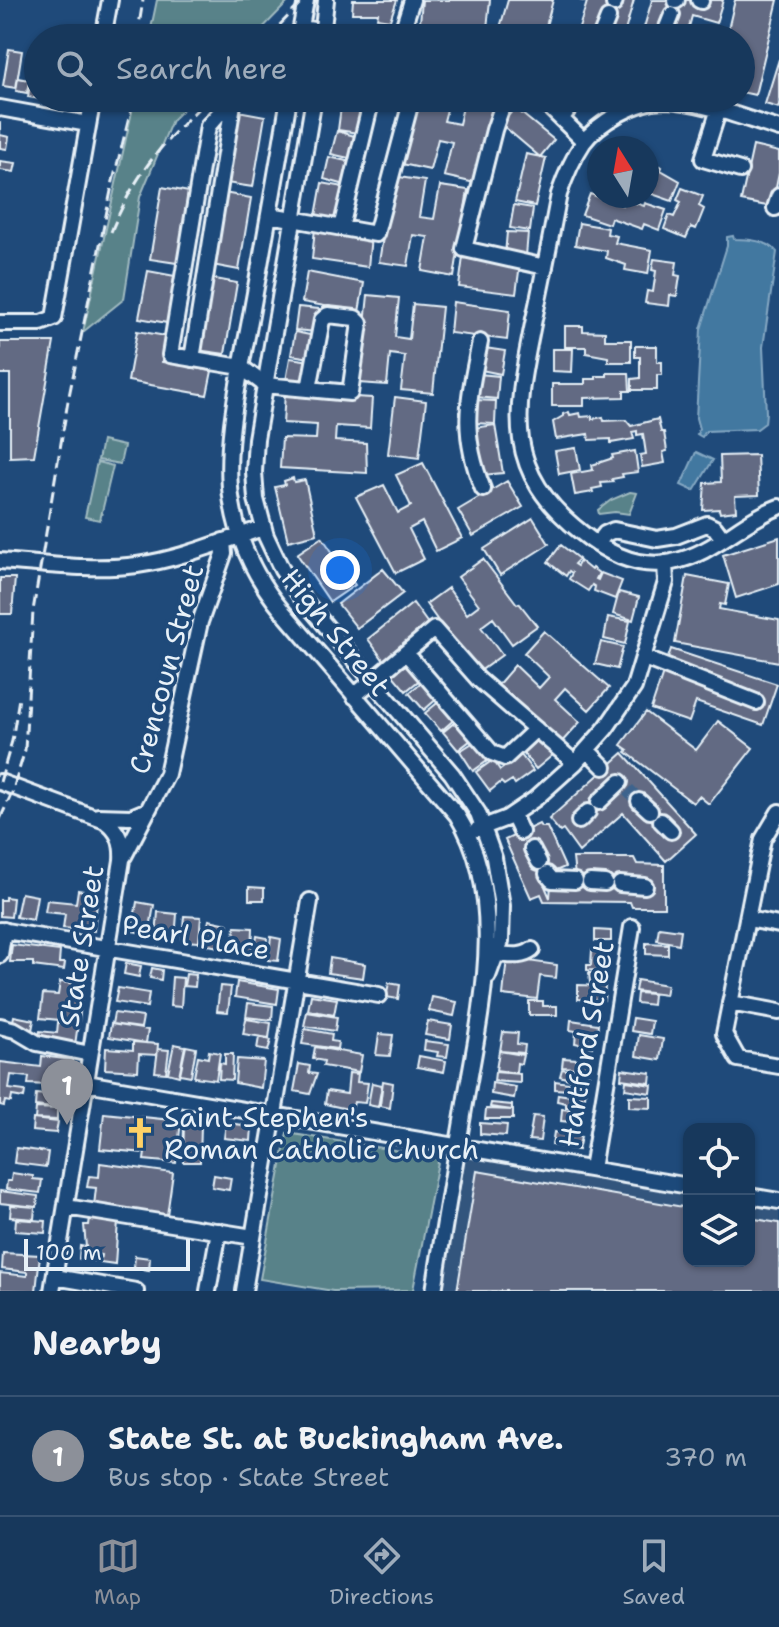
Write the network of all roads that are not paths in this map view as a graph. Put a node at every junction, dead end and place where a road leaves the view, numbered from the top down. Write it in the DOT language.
graph roads {
  1 [pos="110,0"];
  2 [pos="306,0"];
  3 [pos="326,0"];
  4 [pos="412,0"];
  5 [pos="106,24"];
  6 [pos="302,24"];
  7 [pos="323,24"];
  8 [pos="404,24"];
  9 [pos="0,108"];
  10 [pos="90,112"];
  11 [pos="220,112"];
  12 [pos="231,112"];
  13 [pos="287,112"];
  14 [pos="312,112"];
  15 [pos="369,112"];
  16 [pos="403,112"];
  17 [pos="500,112"];
  18 [pos="555,112"];
  19 [pos="566,112"];
  20 [pos="625,112"];
  21 [pos="718,112"];
  22 [pos="562,118"];
  23 [pos="88,124"];
  24 [pos="778,127"];
  25 [pos="584,141"];
  26 [pos="740,170"];
  27 [pos="270,215"];
  28 [pos="293,220"];
  29 [pos="341,228"];
  30 [pos="545,267"];
  31 [pos="0,323"];
  32 [pos="480,342"];
  33 [pos="192,359"];
  34 [pos="241,367"];
  35 [pos="265,385"];
  36 [pos="309,389"];
  37 [pos="483,489"];
  38 [pos="779,507"];
  39 [pos="263,528"];
  40 [pos="240,536"];
  41 [pos="723,539"];
  42 [pos="223,541"];
  43 [pos="597,544"];
  44 [pos="0,561"];
  45 [pos="665,563"];
  46 [pos="406,653"];
  47 [pos="644,658"];
  48 [pos="372,681"];
  49 [pos="354,696"];
  50 [pos="756,702"];
  51 [pos="536,729"];
  52 [pos="587,750"];
  53 [pos="575,763"];
  54 [pos="604,767"];
  55 [pos="0,782"];
  56 [pos="622,784"];
  57 [pos="150,808"];
  58 [pos="589,812"];
  59 [pos="779,812"];
  60 [pos="90,814"];
  61 [pos="513,815"];
  62 [pos="484,827"];
  63 [pos="521,832"];
  64 [pos="466,833"];
  65 [pos="122,860"];
  66 [pos="539,862"];
  67 [pos="645,886"];
  68 [pos="310,901"];
  69 [pos="748,919"];
  70 [pos="779,925"];
  71 [pos="632,927"];
  72 [pos="2,930"];
  73 [pos="107,948"];
  74 [pos="532,950"];
  75 [pos="498,954"];
  76 [pos="0,955"];
  77 [pos="486,980"];
  78 [pos="297,981"];
  79 [pos="379,995"];
  80 [pos="730,1003"];
  81 [pos="779,1012"];
  82 [pos="0,1026"];
  83 [pos="90,1054"];
  84 [pos="779,1066"];
  85 [pos="86,1083"];
  86 [pos="274,1115"];
  87 [pos="457,1146"];
  88 [pos="592,1169"];
  89 [pos="683,1185"];
  90 [pos="755,1197"];
  91 [pos="779,1201"];
  92 [pos="66,1207"];
  93 [pos="219,1231"];
  94 [pos="253,1237"];
  95 [pos="54,1284"];
  96 [pos="136,1291"];
  97 [pos="208,1291"];
  98 [pos="244,1291"];
  99 [pos="434,1291"];
  1 -- 5 [label="street"];
  2 -- 6 [label="street"];
  3 -- 7 [label="street"];
  4 -- 8 [label="street"];
  9 -- 23 [label="street"];
  10 -- 23 [label="street"];
  11 -- 33 [label="street"];
  12 -- 33 [label="street"];
  13 -- 27 [label="street, High Street"];
  14 -- 28 [label="street, High Street"];
  15 -- 29 [label="street"];
  16 -- 29 [label="street"];
  17 -- 30 [label="street"];
  18 -- 22 [label="street"];
  19 -- 22 [label="street"];
  20 -- 25 [label="street"];
  21 -- 24 [label="street"];
  21 -- 26 [label="street"];
  22 -- 25 [label="street"];
  23 -- 31 [label="street"];
  25 -- 30 [label="street"];
  27 -- 28 [label="street"];
  27 -- 34 [label="street, High Street"];
  28 -- 29 [label="street"];
  28 -- 35 [label="street, High Street"];
  30 -- 43 [label="street"];
  32 -- 37 [label="street"];
  33 -- 34 [label="street"];
  34 -- 35 [label="street"];
  34 -- 40 [label="street, High Street"];
  35 -- 36 [label="street"];
  35 -- 39 [label="street, High Street"];
  36 -- 36 [label="street"];
  38 -- 41 [label="street"];
  39 -- 40 [label="street"];
  39 -- 48 [label="street, High Street"];
  40 -- 42 [label="street"];
  40 -- 49 [label="street, High Street"];
  41 -- 43 [label="street"];
  41 -- 45 [label="street"];
  42 -- 44 [label="street"];
  42 -- 57 [label="street, Crencoun Street"];
  43 -- 45 [label="street"];
  45 -- 47 [label="street"];
  46 -- 48 [label="street"];
  46 -- 51 [label="street"];
  46 -- 51 [label="street"];
  47 -- 50 [label="street"];
  47 -- 52 [label="street"];
  48 -- 49 [label="street"];
  48 -- 62 [label="street, High Street"];
  49 -- 64 [label="street, High Street"];
  51 -- 53 [label="street"];
  52 -- 53 [label="street"];
  52 -- 54 [label="street"];
  53 -- 61 [label="street"];
  55 -- 60 [label="street, State Street"];
  56 -- 58 [label="street"];
  57 -- 60 [label="street, Crencoun Street"];
  57 -- 65 [label="street, Crencoun Street"];
  59 -- 69 [label="street"];
  60 -- 65 [label="street, State Street"];
  61 -- 62 [label="street"];
  61 -- 63 [label="street"];
  62 -- 64 [label="street"];
  62 -- 75 [label="street, High Street"];
  64 -- 77 [label="street, High Street"];
  65 -- 73 [label="street, State Street"];
  66 -- 67 [label="street"];
  68 -- 78 [label="street"];
  69 -- 70 [label="street"];
  69 -- 80 [label="street"];
  71 -- 88 [label="street, Hartford Street"];
  72 -- 73 [label="street, Pearl Place"];
  72 -- 76 [label="street"];
  73 -- 78 [label="street, Pearl Place"];
  73 -- 83 [label="street, State Street"];
  74 -- 75 [label="street"];
  75 -- 77 [label="street, High Street"];
  77 -- 87 [label="street, High Street"];
  78 -- 79 [label="street, Pearl Place"];
  78 -- 86 [label="street"];
  80 -- 81 [label="street"];
  80 -- 84 [label="street"];
  82 -- 83 [label="street"];
  83 -- 85 [label="street, State Street"];
  85 -- 86 [label="street"];
  85 -- 92 [label="street, State Street"];
  86 -- 87 [label="street"];
  86 -- 94 [label="street"];
  87 -- 88 [label="street"];
  87 -- 99 [label="street, High Street"];
  88 -- 89 [label="street"];
  90 -- 91 [label="street"];
  92 -- 93 [label="street"];
  92 -- 95 [label="street, State Street"];
  93 -- 94 [label="street"];
  93 -- 97 [label="street"];
  94 -- 98 [label="street"];
  95 -- 96 [label="street"];
}
